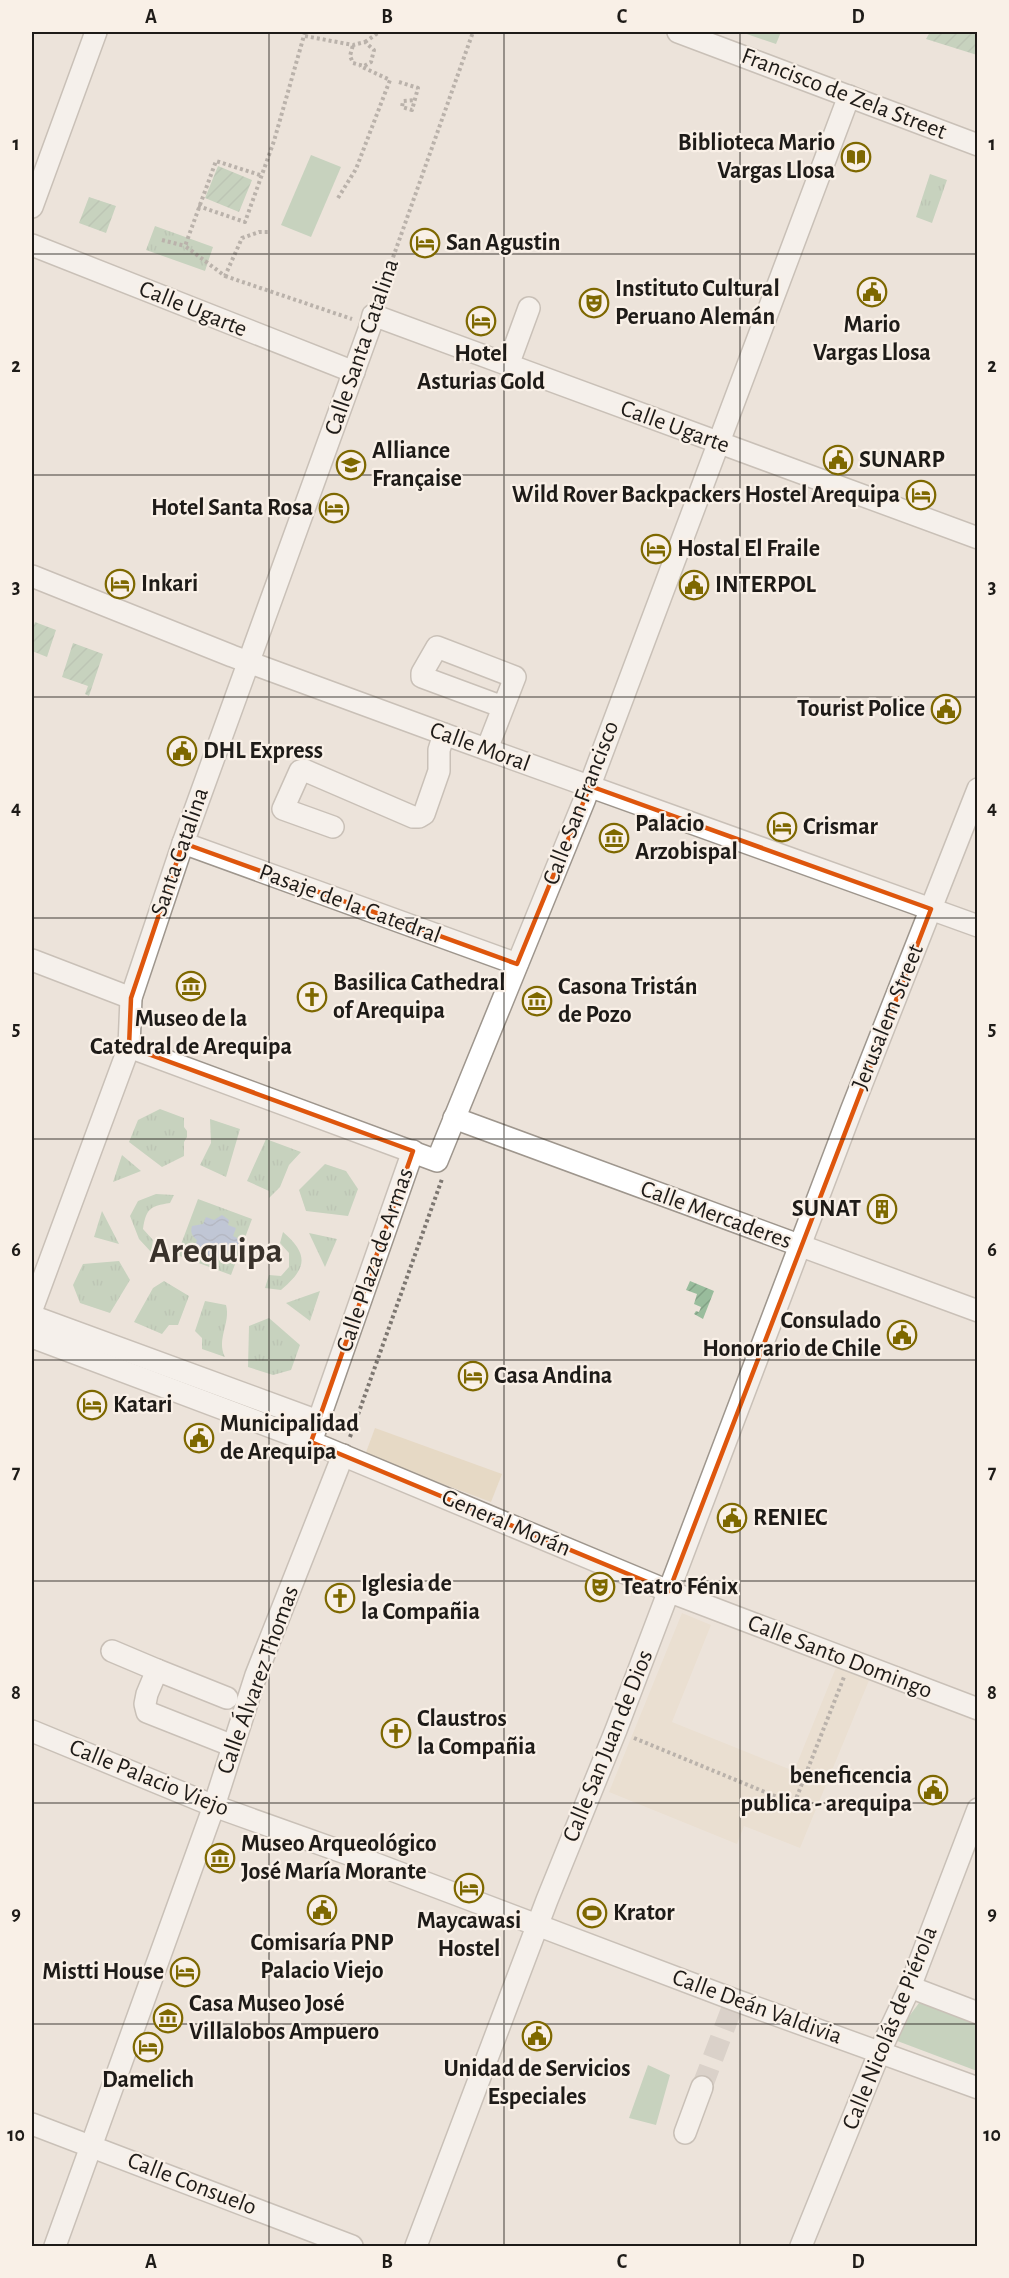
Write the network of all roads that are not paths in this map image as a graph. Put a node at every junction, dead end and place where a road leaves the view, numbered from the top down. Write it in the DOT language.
graph roads {
  1 [pos="96,32"];
  2 [pos="678,32"];
  3 [pos="849,96"];
  4 [pos="978,144"];
  5 [pos="36,184"];
  6 [pos="32,207"];
  7 [pos="32,245"];
  8 [pos="529,308"];
  9 [pos="372,321"];
  10 [pos="508,365"];
  11 [pos="354,372"];
  12 [pos="718,442"];
  13 [pos="978,538"];
  14 [pos="32,576"];
  15 [pos="248,661"];
  16 [pos="503,707"];
  17 [pos="444,734"];
  18 [pos="487,749"];
  19 [pos="590,786"];
  20 [pos="978,789"];
  21 [pos="333,827"];
  22 [pos="183,843"];
  23 [pos="931,909"];
  24 [pos="978,926"];
  25 [pos="32,960"];
  26 [pos="517,964"];
  27 [pos="131,998"];
  28 [pos="129,1047"];
  29 [pos="454,1118"];
  30 [pos="413,1151"];
  31 [pos="801,1246"];
  32 [pos="32,1309"];
  33 [pos="978,1311"];
  34 [pos="32,1316"];
  35 [pos="32,1337"];
  36 [pos="318,1421"];
  37 [pos="311,1442"];
  38 [pos="343,1455"];
  39 [pos="669,1591"];
  40 [pos="112,1651"];
  41 [pos="157,1670"];
  42 [pos="226,1698"];
  43 [pos="978,1709"];
  44 [pos="32,1731"];
  45 [pos="233,1746"];
  46 [pos="214,1806"];
  47 [pos="978,1809"];
  48 [pos="537,1925"];
  49 [pos="910,1987"];
  50 [pos="978,2013"];
  51 [pos="880,2051"];
  52 [pos="702,2087"];
  53 [pos="978,2088"];
  54 [pos="32,2124"];
  55 [pos="686,2133"];
  56 [pos="93,2146"];
  57 [pos="55,2247"];
  58 [pos="352,2247"];
  59 [pos="416,2247"];
  60 [pos="801,2247"];
  1 -- 5 [label="street"];
  2 -- 3 [label="street, Francisco de Zela Street"];
  3 -- 4 [label="street, Francisco de Zela Street"];
  3 -- 12 [label="street, Calle San Francisco"];
  5 -- 6 [label="street"];
  7 -- 11 [label="street, Calle Ugarte"];
  8 -- 10 [label="street"];
  9 -- 10 [label="street, Calle Ugarte"];
  9 -- 11 [label="street, Calle Santa Catalina"];
  10 -- 12 [label="street, Calle Ugarte"];
  11 -- 15 [label="street, Calle Santa Catalina"];
  12 -- 13 [label="street, Calle Ugarte"];
  12 -- 19 [label="street, Calle San Francisco"];
  14 -- 15 [label="street, Calle Moral"];
  15 -- 17 [label="street, Calle Moral"];
  15 -- 22 [label="street, Santa Catalina"];
  16 -- 18 [label="street"];
  17 -- 18 [label="street, Calle Moral"];
  17 -- 21 [label="street"];
  18 -- 19 [label="street, Calle Moral"];
  19 -- 23 [label="street, Calle Moral"];
  19 -- 26 [label="street, Calle San Francisco"];
  20 -- 23 [label="street, Jerusalem Street"];
  22 -- 26 [label="street, Pasaje de la Catedral"];
  22 -- 27 [label="street, Santa Catalina"];
  23 -- 24 [label="street, Calle Moral"];
  23 -- 31 [label="street, Jerusalem Street"];
  25 -- 27 [label="street"];
  26 -- 29 [label="street, Calle San Francisco"];
  27 -- 28 [label="street, Santa Catalina"];
  28 -- 30 [label="street, Calle Plaza de Armas"];
  28 -- 32 [label="street"];
  29 -- 30 [label="street, Calle San Francisco"];
  29 -- 31 [label="street, Calle Mercaderes"];
  30 -- 36 [label="street, Calle Plaza de Armas"];
  31 -- 33 [label="street, Calle Mercaderes"];
  31 -- 39 [label="street, Calle San Juan de Dios"];
  34 -- 36 [label="street"];
  35 -- 37 [label="street, General Morán"];
  36 -- 37 [label="street, Calle Plaza de Armas"];
  37 -- 38 [label="street, General Morán"];
  38 -- 39 [label="street, General Morán"];
  38 -- 45 [label="street, Calle Álvarez Thomas"];
  39 -- 43 [label="street, Calle Santo Domingo"];
  39 -- 48 [label="street, Calle San Juan de Dios"];
  40 -- 41 [label="street"];
  41 -- 42 [label="street"];
  41 -- 45 [label="street"];
  44 -- 46 [label="street, Calle Palacio Viejo"];
  45 -- 46 [label="street, Calle Álvarez Thomas"];
  46 -- 48 [label="street, Calle Palacio Viejo"];
  46 -- 56 [label="street, Calle Álvarez Thomas"];
  47 -- 49 [label="street, Calle Nicolás de Piérola"];
  48 -- 51 [label="street, Calle Deán Valdivia"];
  48 -- 59 [label="street, Calle San Juan de Dios"];
  49 -- 50 [label="street"];
  49 -- 51 [label="street, Calle Nicolás de Piérola"];
  51 -- 53 [label="street, Calle Deán Valdivia"];
  51 -- 60 [label="street, Calle Nicolás de Piérola"];
  52 -- 55 [label="street"];
  54 -- 56 [label="street, Calle Consuelo"];
  56 -- 57 [label="street, Calle Álvarez Thomas"];
  56 -- 58 [label="street, Calle Consuelo"];
}
